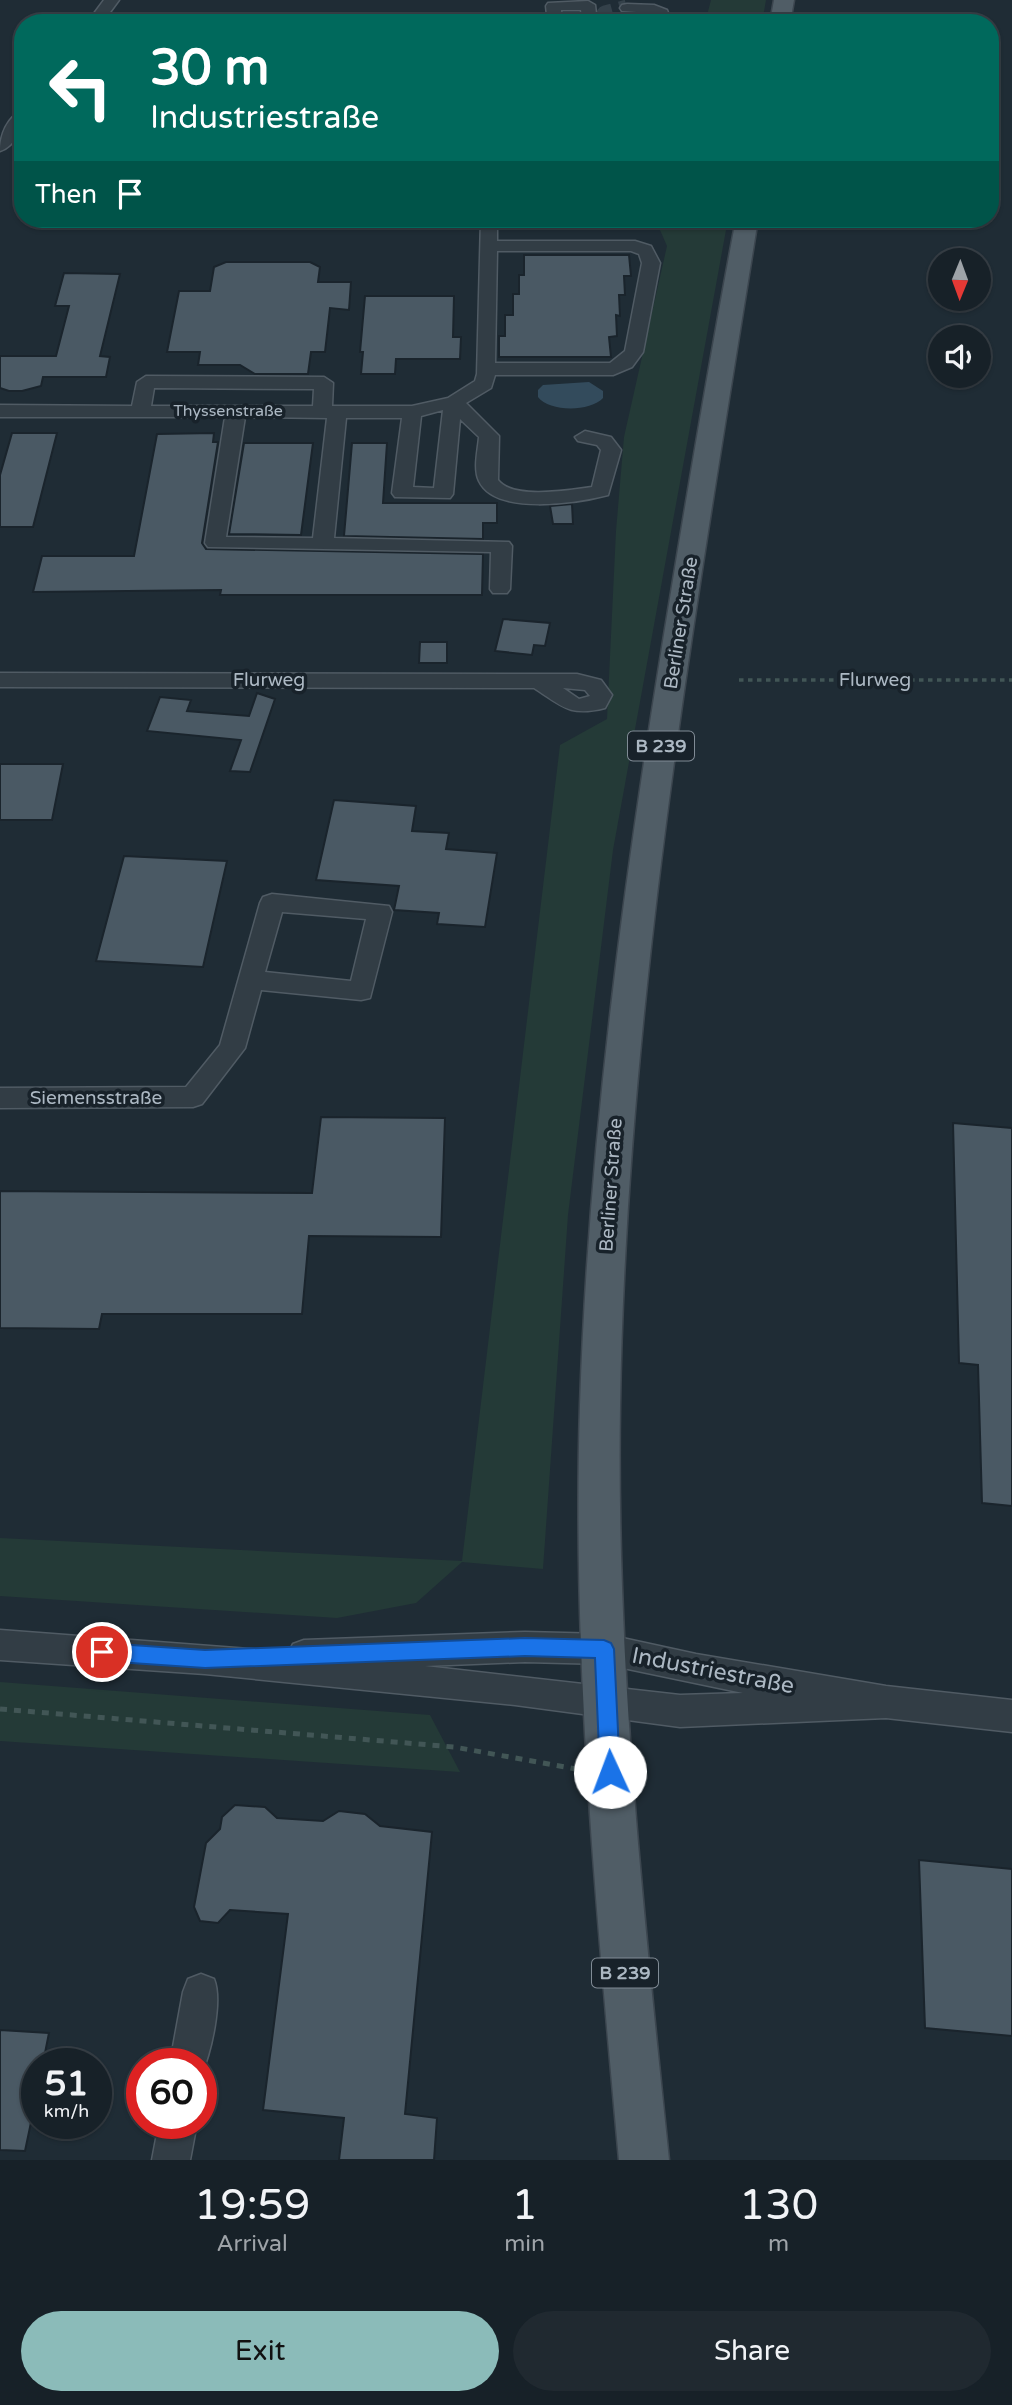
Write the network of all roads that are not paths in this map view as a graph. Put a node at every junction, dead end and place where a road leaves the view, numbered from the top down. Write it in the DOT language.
graph roads {
  1 [pos="112,0"];
  2 [pos="627,8"];
  3 [pos="101,14"];
  4 [pos="554,14"];
  5 [pos="589,14"];
  6 [pos="662,14"];
  7 [pos="14,128"];
  8 [pos="0,146"];
  9 [pos="489,228"];
  10 [pos="746,228"];
  11 [pos="488,246"];
  12 [pos="486,369"];
  13 [pos="454,402"];
  14 [pos="3,411"];
  15 [pos="142,411"];
  16 [pos="236,411"];
  17 [pos="330,412"];
  18 [pos="412,412"];
  19 [pos="0,434"];
  20 [pos="584,437"];
  21 [pos="323,544"];
  22 [pos="500,589"];
  23 [pos="0,680"];
  24 [pos="539,681"];
  25 [pos="251,981"];
  26 [pos="0,1098"];
  27 [pos="0,1645"];
  28 [pos="604,1649"];
  29 [pos="205,1659"];
  30 [pos="607,1702"];
  31 [pos="886,1702"];
  32 [pos="1012,1716"];
  33 [pos="201,1992"];
  34 [pos="191,2048"];
  35 [pos="174,2139"];
  36 [pos="171,2160"];
  37 [pos="644,2160"];
  1 -- 3 [label="street"];
  2 -- 6 [label="street"];
  4 -- 5 [label="lane"];
  7 -- 8 [label="street"];
  9 -- 11 [label="street"];
  10 -- 28 [label="main road, Berliner Straße / B 239"];
  11 -- 12 [label="street"];
  11 -- 12 [label="street"];
  12 -- 13 [label="street, Thyssenstraße"];
  13 -- 18 [label="street, Thyssenstraße"];
  13 -- 18 [label="lane"];
  13 -- 20 [label="street"];
  14 -- 15 [label="street, Thyssenstraße"];
  14 -- 19 [label="street"];
  15 -- 16 [label="street, Thyssenstraße"];
  15 -- 17 [label="street"];
  16 -- 17 [label="street, Thyssenstraße"];
  16 -- 21 [label="street"];
  17 -- 18 [label="street, Thyssenstraße"];
  17 -- 21 [label="street"];
  21 -- 22 [label="street"];
  23 -- 24 [label="street, Flurweg"];
  25 -- 25 [label="street"];
  25 -- 26 [label="street, Siemensstraße"];
  27 -- 29 [label="street, Industriestraße"];
  28 -- 29 [label="street, Industriestraße"];
  28 -- 30 [label="main road, Berliner Straße / B 239"];
  28 -- 31 [label="street, Industriestraße"];
  29 -- 30 [label="street, Industriestraße"];
  30 -- 31 [label="street, Industriestraße"];
  30 -- 37 [label="main road, Berliner Straße / B 239"];
  31 -- 32 [label="street, Industriestraße"];
  33 -- 34 [label="street"];
  35 -- 36 [label="street"];
}
